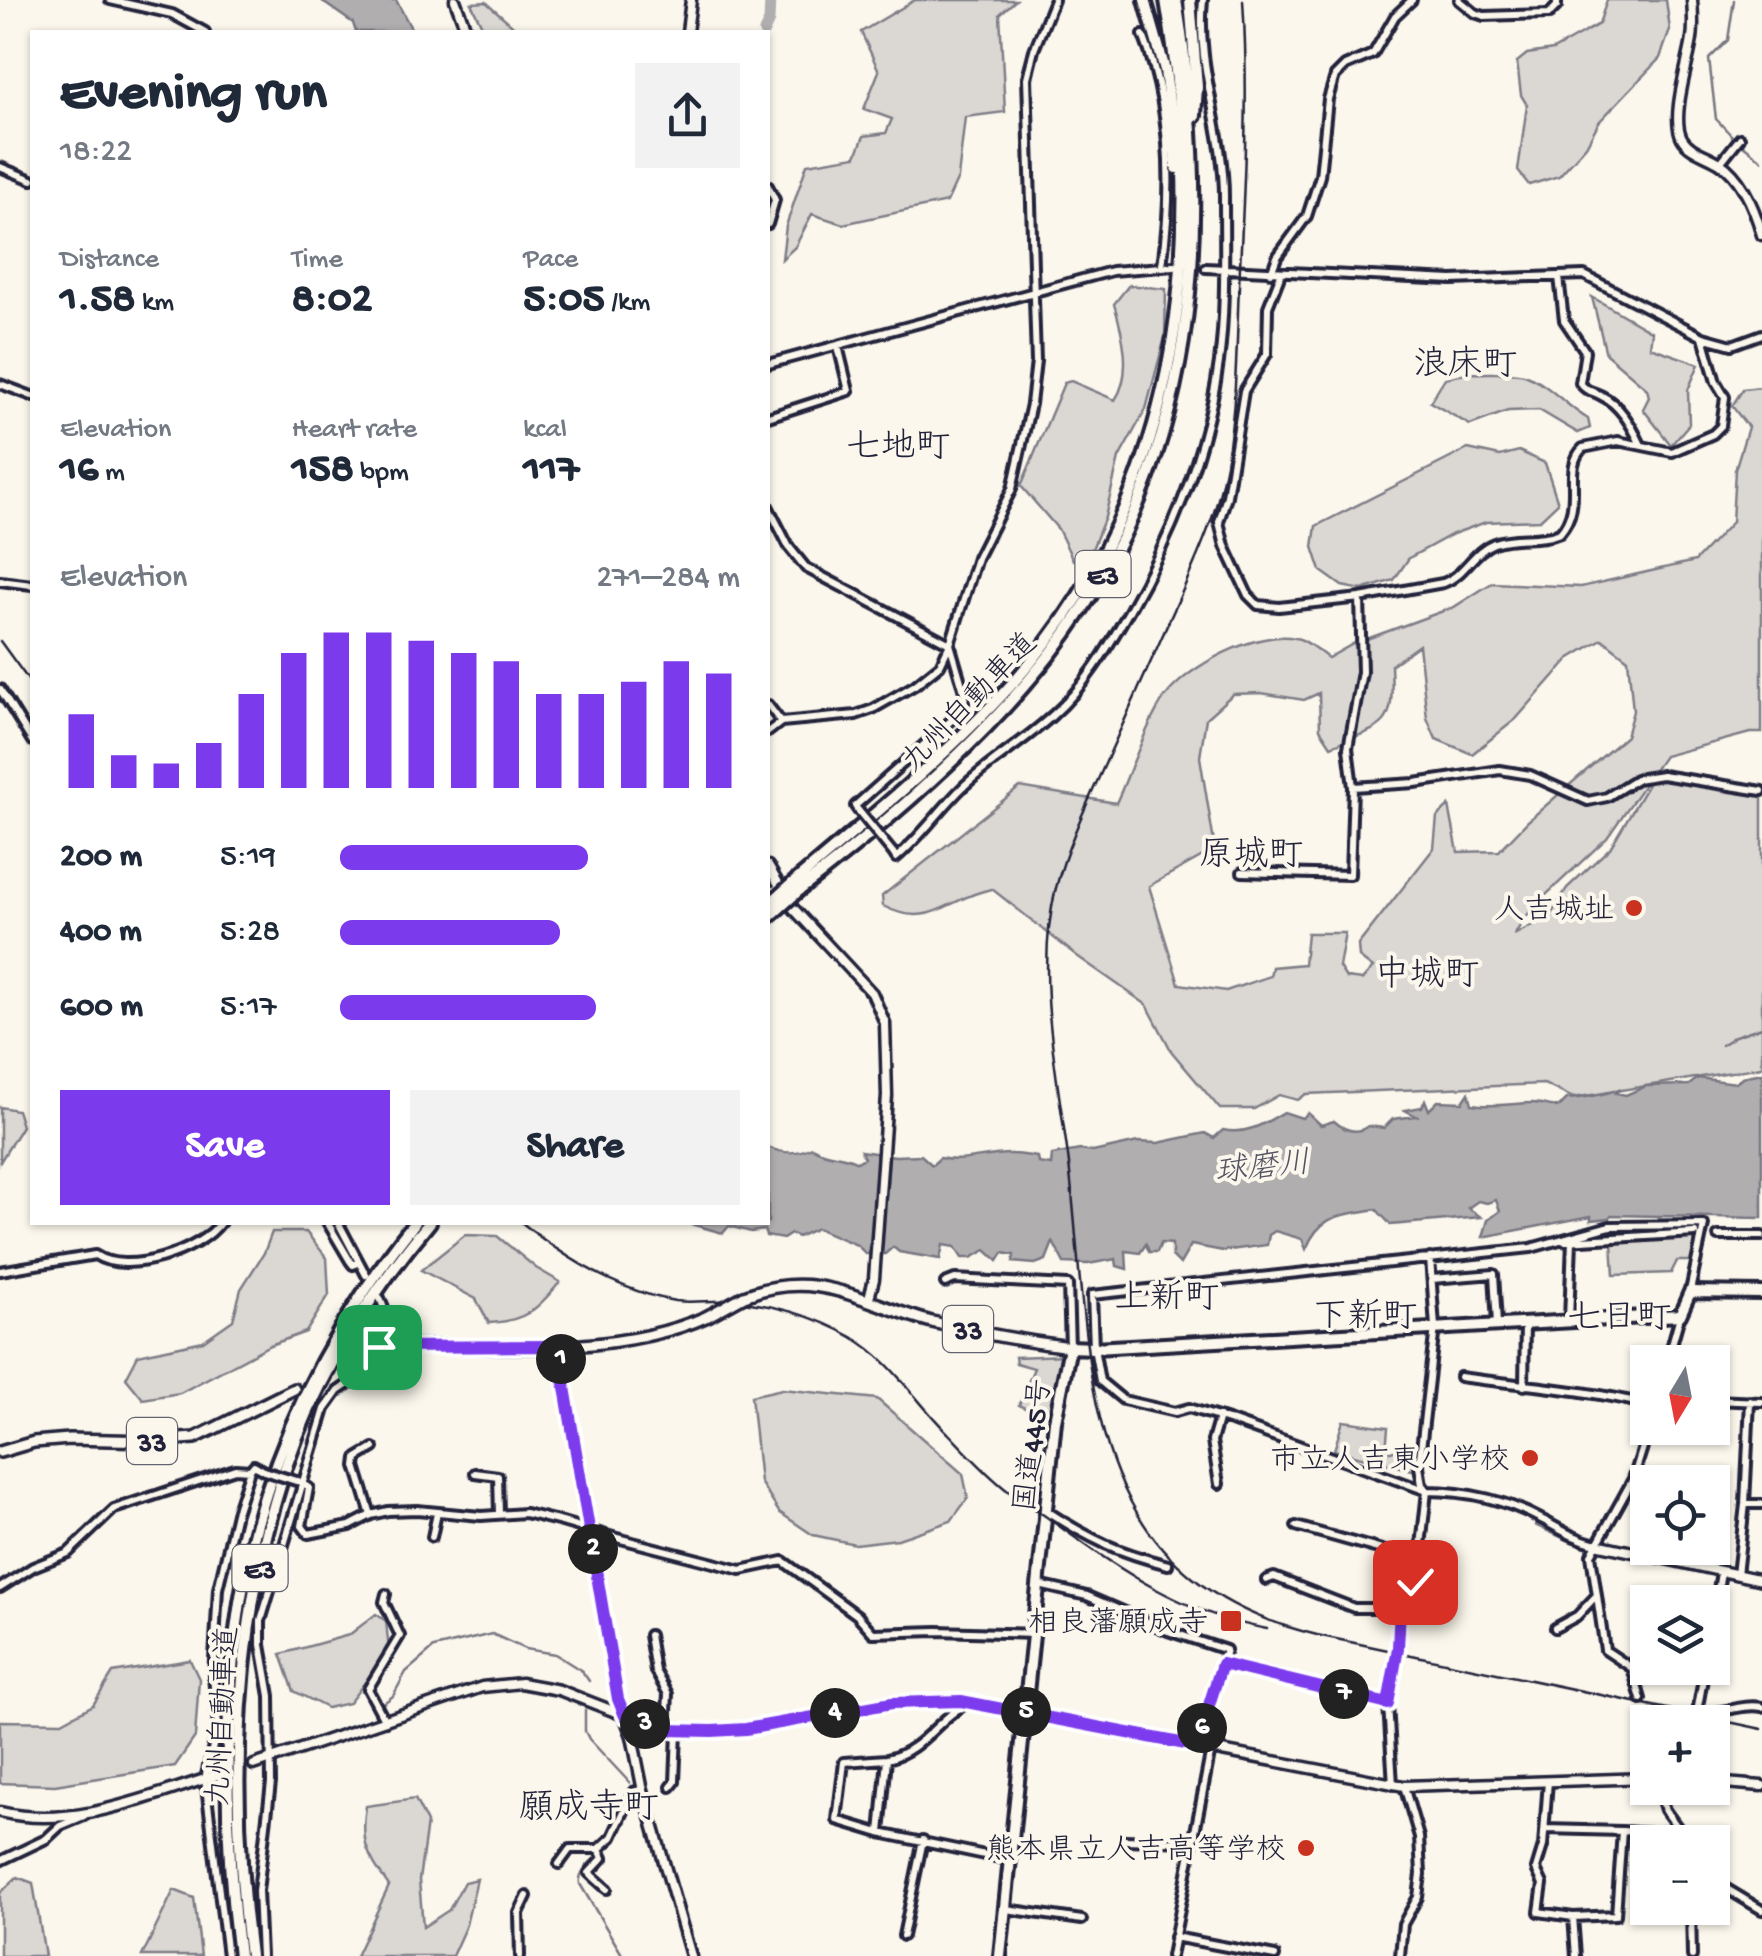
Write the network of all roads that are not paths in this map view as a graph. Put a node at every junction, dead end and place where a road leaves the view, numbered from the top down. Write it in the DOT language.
graph roads {
  1 [pos="110,0"];
  2 [pos="455,0"];
  3 [pos="692,0"];
  4 [pos="1054,0"];
  5 [pos="1145,0"];
  6 [pos="1166,0"];
  7 [pos="1176,0"];
  8 [pos="1190,0"];
  9 [pos="1203,0"];
  10 [pos="1412,0"];
  11 [pos="1460,0"];
  12 [pos="1557,0"];
  13 [pos="1692,0"];
  14 [pos="201,30"];
  15 [pos="466,30"];
  16 [pos="687,30"];
  17 [pos="1143,36"];
  18 [pos="1740,138"];
  19 [pos="1192,147"];
  20 [pos="1720,162"];
  21 [pos="0,168"];
  22 [pos="30,179"];
  23 [pos="770,191"];
  24 [pos="1758,210"];
  25 [pos="770,216"];
  26 [pos="1184,234"];
  27 [pos="1762,235"];
  28 [pos="1162,266"];
  29 [pos="1174,266"];
  30 [pos="1206,268"];
  31 [pos="1222,270"];
  32 [pos="1271,273"];
  33 [pos="1281,274"];
  34 [pos="1558,277"];
  35 [pos="1033,294"];
  36 [pos="1762,334"];
  37 [pos="1703,337"];
  38 [pos="838,346"];
  39 [pos="770,363"];
  40 [pos="0,384"];
  41 [pos="30,395"];
  42 [pos="770,416"];
  43 [pos="1642,446"];
  44 [pos="770,510"];
  45 [pos="0,580"];
  46 [pos="30,585"];
  47 [pos="1360,598"];
  48 [pos="950,644"];
  49 [pos="0,689"];
  50 [pos="770,707"];
  51 [pos="781,722"];
  52 [pos="770,730"];
  53 [pos="30,738"];
  54 [pos="1353,787"];
  55 [pos="1762,791"];
  56 [pos="770,870"];
  57 [pos="1242,872"];
  58 [pos="779,886"];
  59 [pos="795,888"];
  60 [pos="770,894"];
  61 [pos="770,904"];
  62 [pos="770,916"];
  63 [pos="218,1225"];
  64 [pos="329,1225"];
  65 [pos="339,1225"];
  66 [pos="414,1225"];
  67 [pos="428,1225"];
  68 [pos="1695,1233"];
  69 [pos="1718,1236"];
  70 [pos="1762,1236"];
  71 [pos="1572,1240"];
  72 [pos="1548,1242"];
  73 [pos="1430,1258"];
  74 [pos="358,1263"];
  75 [pos="0,1271"];
  76 [pos="366,1275"];
  77 [pos="1432,1280"];
  78 [pos="945,1283"];
  79 [pos="1690,1292"];
  80 [pos="1762,1293"];
  81 [pos="380,1298"];
  82 [pos="869,1298"];
  83 [pos="1680,1315"];
  84 [pos="1570,1320"];
  85 [pos="1525,1322"];
  86 [pos="1497,1324"];
  87 [pos="1435,1327"];
  88 [pos="398,1345"];
  89 [pos="1672,1345"];
  90 [pos="558,1346"];
  91 [pos="379,1347"];
  92 [pos="1070,1347"];
  93 [pos="1094,1348"];
  94 [pos="353,1358"];
  95 [pos="1460,1376"];
  96 [pos="1524,1386"];
  97 [pos="294,1389"];
  98 [pos="1630,1400"];
  99 [pos="1730,1401"];
  100 [pos="1750,1402"];
  101 [pos="1762,1402"];
  102 [pos="1219,1417"];
  103 [pos="1643,1445"];
  104 [pos="374,1448"];
  105 [pos="0,1452"];
  106 [pos="250,1470"];
  107 [pos="475,1472"];
  108 [pos="299,1481"];
  109 [pos="1219,1484"];
  110 [pos="1428,1491"];
  111 [pos="1745,1504"];
  112 [pos="1762,1504"];
  113 [pos="1047,1511"];
  114 [pos="436,1513"];
  115 [pos="500,1514"];
  116 [pos="371,1515"];
  117 [pos="1296,1526"];
  118 [pos="432,1536"];
  119 [pos="1596,1544"];
  120 [pos="1421,1551"];
  121 [pos="1168,1566"];
  122 [pos="1721,1573"];
  123 [pos="1737,1576"];
  124 [pos="1266,1580"];
  125 [pos="1762,1580"];
  126 [pos="1039,1585"];
  127 [pos="1719,1585"];
  128 [pos="0,1588"];
  129 [pos="386,1594"];
  130 [pos="1596,1597"];
  131 [pos="1400,1608"];
  132 [pos="1555,1628"];
  133 [pos="1034,1634"];
  134 [pos="650,1635"];
  135 [pos="1222,1664"];
  136 [pos="1641,1699"];
  137 [pos="961,1701"];
  138 [pos="1388,1704"];
  139 [pos="1730,1707"];
  140 [pos="1762,1707"];
  141 [pos="1025,1711"];
  142 [pos="625,1716"];
  143 [pos="385,1720"];
  144 [pos="666,1730"];
  145 [pos="678,1732"];
  146 [pos="1196,1746"];
  147 [pos="1212,1749"];
  148 [pos="887,1759"];
  149 [pos="270,1760"];
  150 [pos="254,1765"];
  151 [pos="218,1775"];
  152 [pos="1630,1778"];
  153 [pos="205,1779"];
  154 [pos="1548,1780"];
  155 [pos="1730,1783"];
  156 [pos="1394,1785"];
  157 [pos="671,1786"];
  158 [pos="1404,1786"];
  159 [pos="1762,1786"];
  160 [pos="643,1789"];
  161 [pos="0,1812"];
  162 [pos="95,1812"];
  163 [pos="1545,1829"];
  164 [pos="1622,1831"];
  165 [pos="880,1832"];
  166 [pos="1630,1832"];
  167 [pos="922,1840"];
  168 [pos="1124,1840"];
  169 [pos="1192,1842"];
  170 [pos="598,1850"];
  171 [pos="0,1860"];
  172 [pos="1009,1860"];
  173 [pos="560,1864"];
  174 [pos="607,1889"];
  175 [pos="1730,1891"];
  176 [pos="527,1896"];
  177 [pos="1004,1908"];
  178 [pos="1762,1910"];
  179 [pos="1573,1917"];
  180 [pos="1082,1920"];
  181 [pos="1691,1925"];
  182 [pos="903,1936"];
  183 [pos="1174,1938"];
  184 [pos="226,1956"];
  185 [pos="239,1956"];
  186 [pos="250,1956"];
  187 [pos="261,1956"];
  188 [pos="520,1956"];
  189 [pos="691,1956"];
  190 [pos="1000,1956"];
  191 [pos="1172,1956"];
  192 [pos="1272,1956"];
  193 [pos="1400,1956"];
  194 [pos="1576,1956"];
  195 [pos="1692,1956"];
  1 -- 14 [label="street"];
  2 -- 15 [label="street"];
  3 -- 16 [label="street"];
  4 -- 35 [label="street"];
  5 -- 26 [label="highway"];
  6 -- 26 [label="highway, 九州自動車道 / E3"];
  7 -- 19 [label="highway, 九州自動車道 / E3"];
  8 -- 19 [label="highway"];
  9 -- 31 [label="street"];
  10 -- 32 [label="street"];
  11 -- 12 [label="street"];
  13 -- 20 [label="street"];
  17 -- 28 [label="street"];
  18 -- 20 [label="street"];
  19 -- 59 [label="highway, 九州自動車道 / E3"];
  20 -- 24 [label="street"];
  21 -- 22 [label="street"];
  23 -- 25 [label="street"];
  24 -- 27 [label="street"];
  26 -- 59 [label="highway, 九州自動車道 / E3"];
  28 -- 29 [label="street"];
  28 -- 35 [label="street"];
  30 -- 31 [label="street"];
  31 -- 32 [label="street"];
  31 -- 48 [label="street, bridge"];
  32 -- 33 [label="street"];
  33 -- 34 [label="street"];
  33 -- 47 [label="street"];
  34 -- 37 [label="street"];
  34 -- 43 [label="street"];
  35 -- 38 [label="street"];
  35 -- 48 [label="street"];
  36 -- 37 [label="street"];
  37 -- 43 [label="street"];
  38 -- 39 [label="street"];
  38 -- 42 [label="street"];
  40 -- 41 [label="street"];
  43 -- 47 [label="street"];
  44 -- 48 [label="street"];
  45 -- 46 [label="street"];
  47 -- 54 [label="street"];
  48 -- 51 [label="street"];
  49 -- 53 [label="street"];
  50 -- 51 [label="street"];
  51 -- 52 [label="street"];
  54 -- 55 [label="street"];
  54 -- 57 [label="street"];
  56 -- 58 [label="street"];
  58 -- 60 [label="street"];
  58 -- 82 [label="street"];
  59 -- 61 [label="highway, 九州自動車道 / E3, bridge"];
  59 -- 62 [label="highway, 九州自動車道 / E3, bridge"];
  63 -- 75 [label="street"];
  64 -- 74 [label="street"];
  65 -- 74 [label="street"];
  66 -- 185 [label="highway, 九州自動車道 / E3"];
  67 -- 186 [label="highway, 九州自動車道 / E3"];
  68 -- 71 [label="street"];
  69 -- 70 [label="street"];
  71 -- 72 [label="street"];
  71 -- 84 [label="street"];
  72 -- 73 [label="street"];
  72 -- 79 [label="street"];
  73 -- 77 [label="street"];
  73 -- 93 [label="street"];
  74 -- 76 [label="street"];
  77 -- 86 [label="street"];
  77 -- 87 [label="street"];
  78 -- 92 [label="street"];
  79 -- 80 [label="highway"];
  79 -- 83 [label="highway"];
  81 -- 88 [label="street"];
  82 -- 90 [label="main road, 33, bridge"];
  82 -- 92 [label="main road, 33"];
  83 -- 84 [label="highway, 国道445号"];
  83 -- 89 [label="street"];
  84 -- 85 [label="highway, 国道445号"];
  85 -- 86 [label="highway, 国道445号"];
  85 -- 96 [label="street"];
  86 -- 87 [label="highway, 国道445号"];
  87 -- 93 [label="highway, 国道445号"];
  87 -- 110 [label="street"];
  88 -- 90 [label="main road, 33"];
  88 -- 91 [label="main road, 33"];
  90 -- 142 [label="street"];
  91 -- 94 [label="main road, 33"];
  91 -- 108 [label="street"];
  92 -- 93 [label="highway, 国道445号"];
  92 -- 113 [label="highway, 国道445号"];
  93 -- 102 [label="street"];
  95 -- 96 [label="street"];
  96 -- 98 [label="street"];
  97 -- 105 [label="main road, 33"];
  99 -- 100 [label="street"];
  100 -- 101 [label="street"];
  100 -- 111 [label="street"];
  102 -- 109 [label="street"];
  102 -- 110 [label="street"];
  103 -- 119 [label="street"];
  104 -- 116 [label="street"];
  106 -- 108 [label="street, bridge"];
  106 -- 128 [label="street"];
  106 -- 153 [label="street"];
  107 -- 115 [label="street"];
  108 -- 116 [label="street"];
  108 -- 149 [label="street"];
  110 -- 119 [label="street"];
  110 -- 120 [label="street"];
  111 -- 112 [label="street"];
  111 -- 123 [label="street"];
  113 -- 121 [label="street"];
  113 -- 126 [label="highway, 国道445号"];
  114 -- 115 [label="street"];
  114 -- 116 [label="street"];
  114 -- 118 [label="street"];
  115 -- 133 [label="street, bridge"];
  117 -- 120 [label="street"];
  119 -- 122 [label="street"];
  119 -- 130 [label="street"];
  120 -- 131 [label="street"];
  122 -- 123 [label="street"];
  122 -- 127 [label="street"];
  123 -- 125 [label="street"];
  124 -- 131 [label="street"];
  126 -- 133 [label="highway, 国道445号"];
  126 -- 135 [label="street"];
  129 -- 143 [label="street"];
  130 -- 132 [label="street"];
  130 -- 136 [label="street"];
  131 -- 138 [label="street"];
  133 -- 141 [label="highway, 国道445号"];
  134 -- 144 [label="street"];
  135 -- 138 [label="street"];
  135 -- 146 [label="street"];
  137 -- 141 [label="street"];
  137 -- 145 [label="street"];
  137 -- 148 [label="street"];
  138 -- 156 [label="street"];
  139 -- 140 [label="street"];
  141 -- 146 [label="street"];
  141 -- 172 [label="highway, 国道445号"];
  142 -- 143 [label="street"];
  142 -- 144 [label="street"];
  142 -- 160 [label="street"];
  143 -- 149 [label="street"];
  144 -- 145 [label="street"];
  145 -- 157 [label="street"];
  146 -- 147 [label="street"];
  147 -- 156 [label="street"];
  147 -- 169 [label="street"];
  148 -- 165 [label="street"];
  148 -- 165 [label="street"];
  149 -- 150 [label="street"];
  149 -- 187 [label="street"];
  151 -- 153 [label="street"];
  152 -- 154 [label="street"];
  153 -- 162 [label="street"];
  153 -- 184 [label="street"];
  154 -- 158 [label="street"];
  154 -- 163 [label="street"];
  155 -- 159 [label="street"];
  156 -- 158 [label="street"];
  158 -- 193 [label="street"];
  160 -- 170 [label="street"];
  160 -- 189 [label="street"];
  161 -- 162 [label="street"];
  162 -- 171 [label="street"];
  163 -- 164 [label="street"];
  163 -- 179 [label="street"];
  164 -- 166 [label="street"];
  164 -- 179 [label="street"];
  165 -- 167 [label="street"];
  167 -- 172 [label="street"];
  167 -- 182 [label="street"];
  168 -- 169 [label="street"];
  169 -- 183 [label="street"];
  170 -- 173 [label="street"];
  170 -- 174 [label="street"];
  172 -- 177 [label="highway, 国道445号"];
  175 -- 178 [label="street"];
  176 -- 188 [label="street"];
  177 -- 180 [label="street"];
  177 -- 190 [label="highway, 国道445号"];
  179 -- 194 [label="street"];
  181 -- 195 [label="street"];
  183 -- 191 [label="street"];
  183 -- 192 [label="street"];
}
